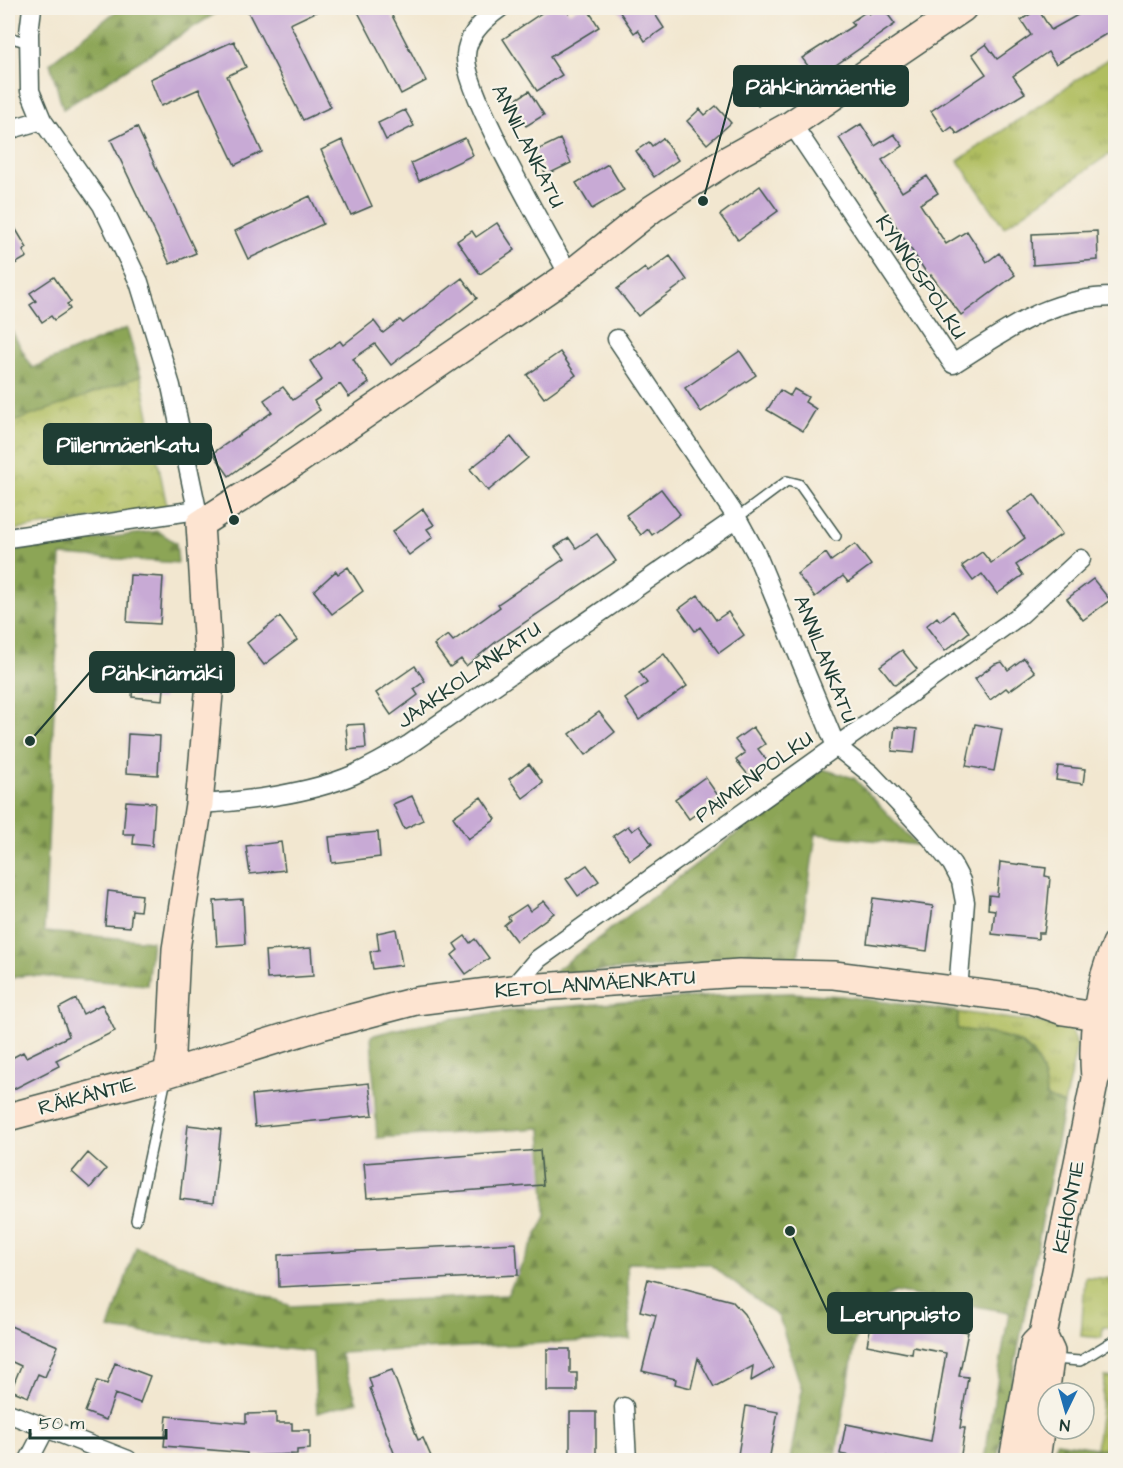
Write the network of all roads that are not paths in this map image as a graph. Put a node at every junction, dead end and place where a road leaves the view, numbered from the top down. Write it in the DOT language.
graph roads {
  1 [pos="32,8"];
  2 [pos="500,8"];
  3 [pos="963,8"];
  4 [pos="8,37"];
  5 [pos="29,43"];
  6 [pos="42,120"];
  7 [pos="792,124"];
  8 [pos="8,130"];
  9 [pos="569,275"];
  10 [pos="1116,297"];
  11 [pos="617,339"];
  12 [pos="198,517"];
  13 [pos="737,518"];
  14 [pos="836,536"];
  15 [pos="8,538"];
  16 [pos="1081,559"];
  17 [pos="836,746"];
  18 [pos="199,804"];
  19 [pos="1116,944"];
  20 [pos="512,989"];
  21 [pos="958,991"];
  22 [pos="1109,1011"];
  23 [pos="167,1073"];
  24 [pos="8,1118"];
  25 [pos="136,1220"];
  26 [pos="1116,1339"];
  27 [pos="1047,1347"];
  28 [pos="624,1407"];
  29 [pos="8,1413"];
  30 [pos="45,1429"];
  31 [pos="29,1461"];
  32 [pos="128,1461"];
  33 [pos="627,1461"];
  34 [pos="1013,1461"];
  35 [pos="1036,1461"];
  1 -- 5 [label="street"];
  2 -- 9 [label="street, ANNILANKATU"];
  3 -- 7 [label="street"];
  4 -- 5 [label="lane"];
  5 -- 6 [label="street"];
  6 -- 8 [label="street"];
  6 -- 12 [label="street"];
  7 -- 9 [label="street"];
  7 -- 10 [label="street, KYNNÖSPOLKU"];
  9 -- 12 [label="street"];
  11 -- 13 [label="street, ANNILANKATU"];
  12 -- 15 [label="street"];
  12 -- 18 [label="street"];
  13 -- 14 [label="lane"];
  13 -- 17 [label="street, ANNILANKATU"];
  13 -- 18 [label="street, JAAKKOLANKATU"];
  16 -- 17 [label="street, PAIMENPOLKU"];
  17 -- 20 [label="street, PAIMENPOLKU"];
  17 -- 21 [label="street, ANNILANKATU"];
  18 -- 23 [label="street"];
  19 -- 22 [label="street, KEHONTIE"];
  20 -- 21 [label="street, KETOLANMÄENKATU"];
  20 -- 23 [label="street, KETOLANMÄENKATU"];
  21 -- 22 [label="street, KETOLANMÄENKATU"];
  22 -- 27 [label="street, KEHONTIE"];
  23 -- 24 [label="street, RÄIKÄNTIE"];
  23 -- 25 [label="lane"];
  26 -- 27 [label="lane"];
  27 -- 34 [label="street, KEHONTIE"];
  27 -- 35 [label="street, KEHONTIE"];
  28 -- 33 [label="street"];
  29 -- 30 [label="street"];
  30 -- 31 [label="street"];
  30 -- 32 [label="street"];
}
